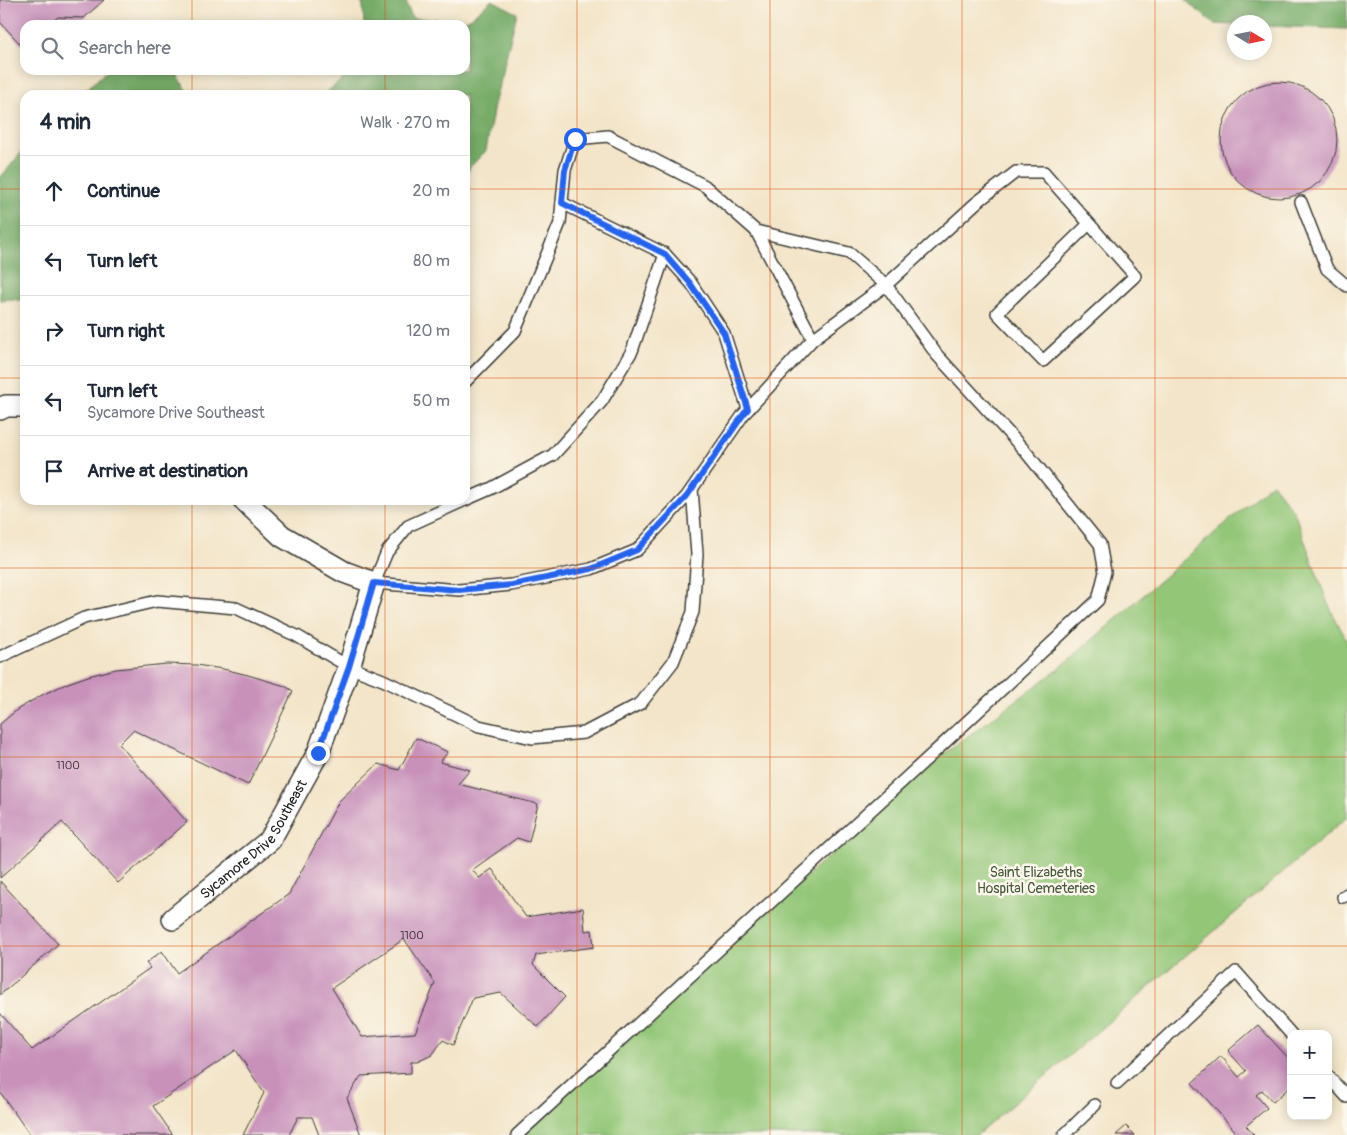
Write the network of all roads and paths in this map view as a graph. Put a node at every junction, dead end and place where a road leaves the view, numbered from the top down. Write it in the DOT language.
graph roads {
  1 [pos="1301,202"];
  2 [pos="562,203"];
  3 [pos="1089,224"];
  4 [pos="756,231"];
  5 [pos="665,254"];
  6 [pos="886,285"];
  7 [pos="1347,286"];
  8 [pos="813,339"];
  9 [pos="470,377"];
  10 [pos="20,406"];
  11 [pos="748,409"];
  12 [pos="0,410"];
  13 [pos="692,489"];
  14 [pos="470,498"];
  15 [pos="249,505"];
  16 [pos="454,505"];
  17 [pos="374,583"];
  18 [pos="0,657"];
  19 [pos="349,667"];
  20 [pos="174,919"];
  21 [pos="1287,1030"];
  22 [pos="1332,1080"];
  23 [pos="1116,1083"];
  24 [pos="1347,1097"];
  25 [pos="1096,1105"];
  26 [pos="517,1135"];
  27 [pos="1064,1135"];
  1 -- 7 [label="lane"];
  2 -- 4 [label="lane"];
  2 -- 5 [label="lane"];
  2 -- 9 [label="lane"];
  3 -- 3 [label="lane"];
  3 -- 6 [label="lane"];
  4 -- 6 [label="lane"];
  4 -- 8 [label="lane"];
  5 -- 11 [label="lane"];
  5 -- 14 [label="lane"];
  6 -- 8 [label="lane"];
  6 -- 26 [label="lane"];
  8 -- 11 [label="lane"];
  10 -- 12 [label="street"];
  11 -- 13 [label="lane"];
  13 -- 17 [label="lane"];
  13 -- 19 [label="lane"];
  15 -- 17 [label="street"];
  16 -- 17 [label="lane"];
  17 -- 19 [label="street, Sycamore Drive Southeast"];
  18 -- 19 [label="lane"];
  19 -- 20 [label="street, Sycamore Drive Southeast"];
  21 -- 23 [label="lane"];
  22 -- 24 [label="lane"];
  25 -- 27 [label="lane"];
}
